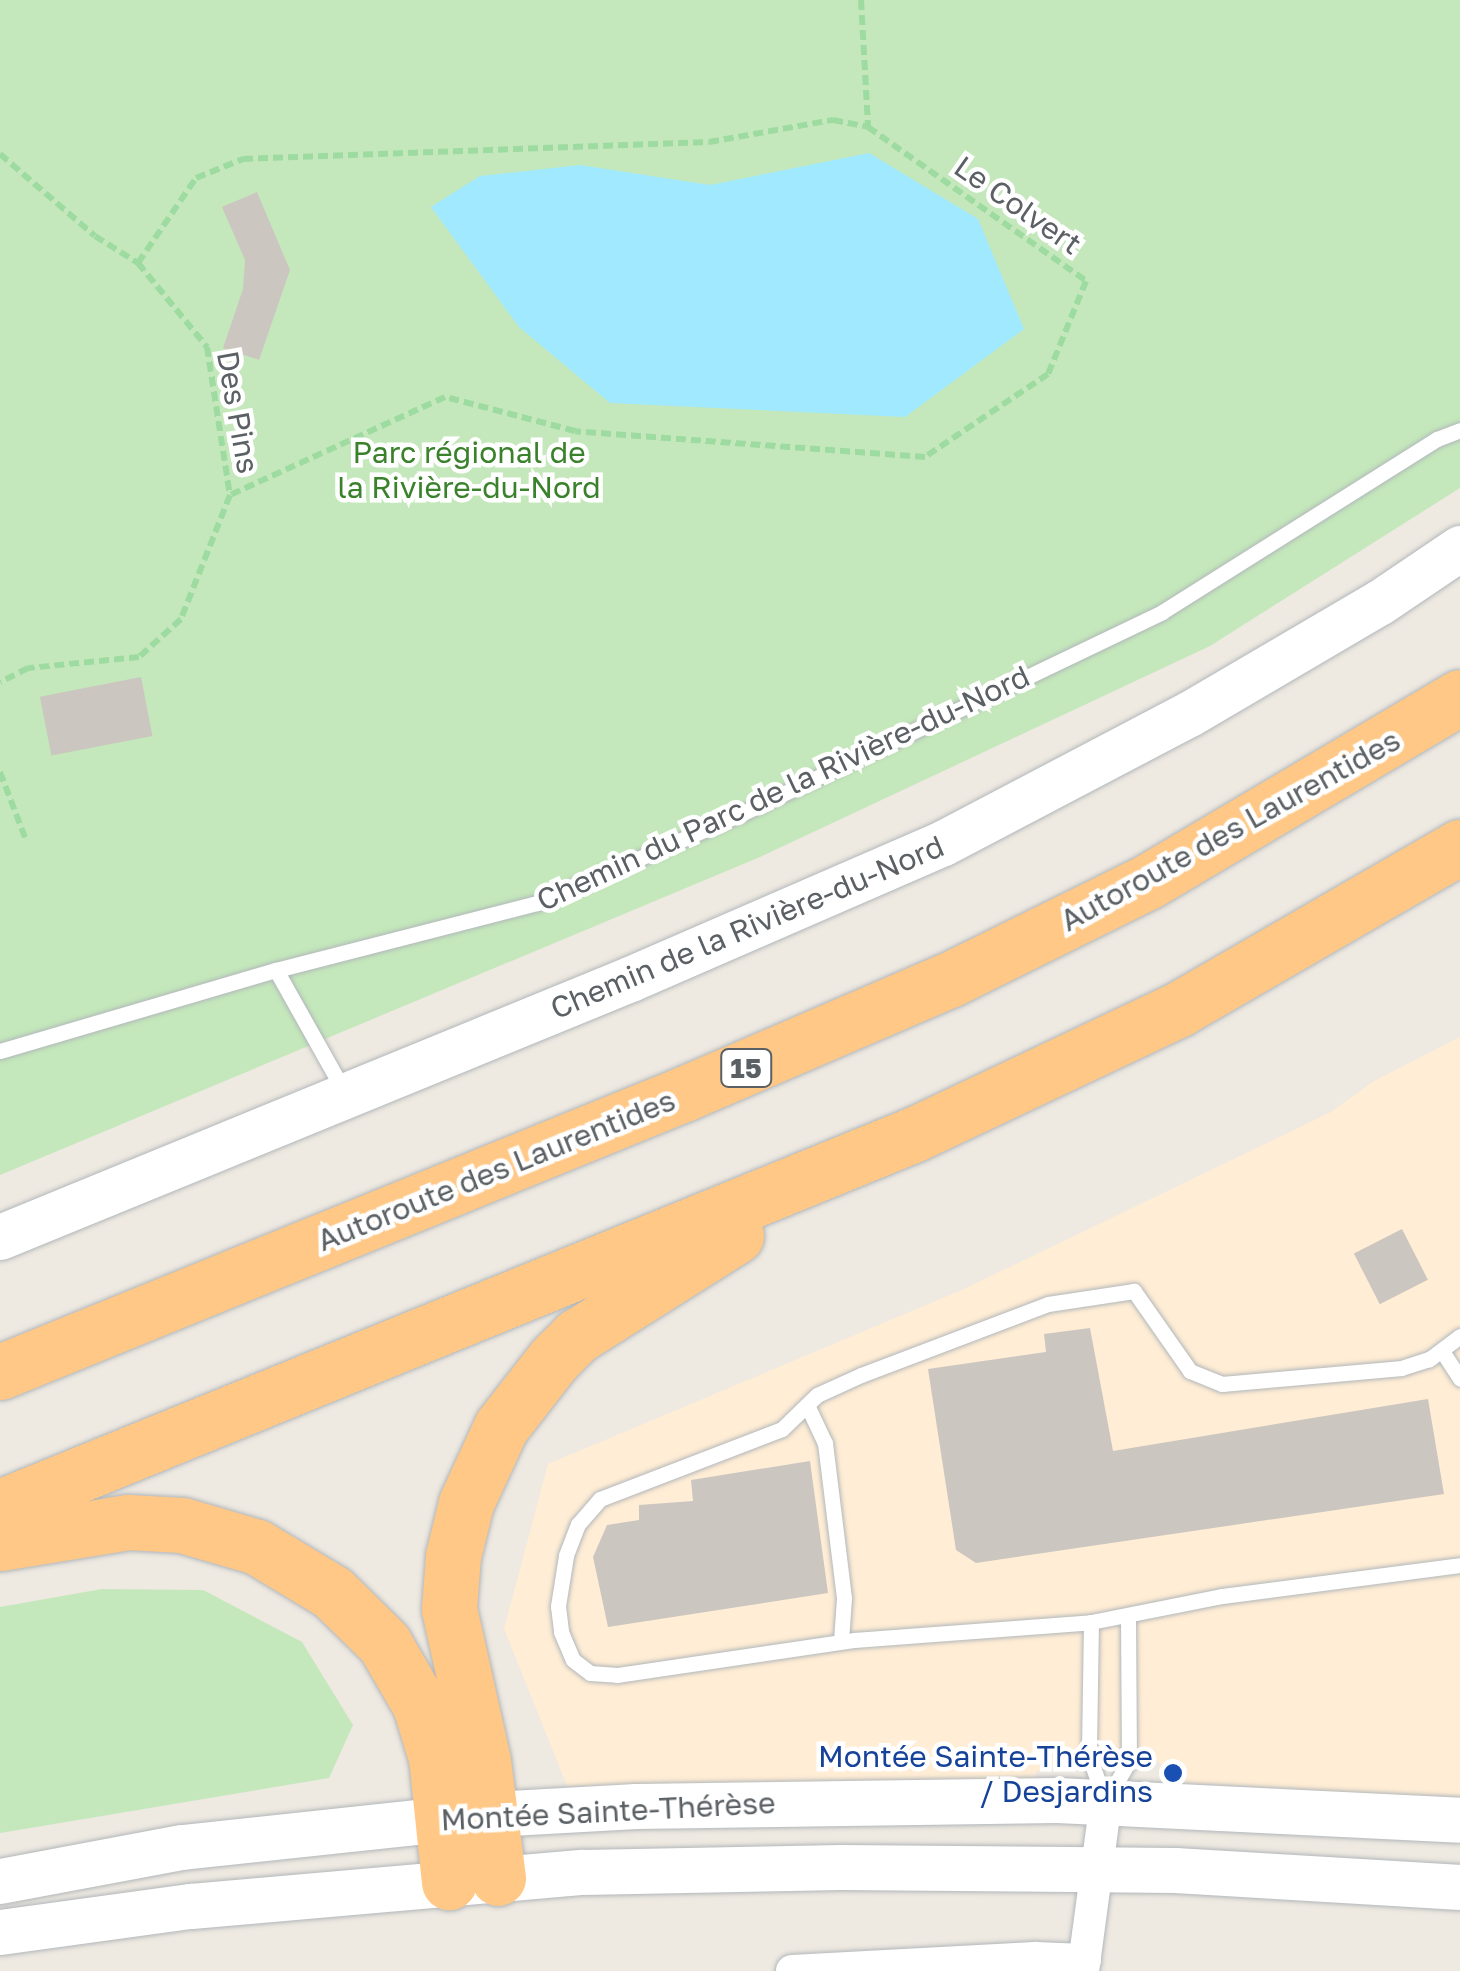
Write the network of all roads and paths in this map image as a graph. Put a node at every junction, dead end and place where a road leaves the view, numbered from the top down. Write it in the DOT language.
graph roads {
  1 [pos="861,0"];
  2 [pos="868,127"];
  3 [pos="0,154"];
  4 [pos="138,263"];
  5 [pos="1460,430"];
  6 [pos="230,495"];
  7 [pos="1460,548"];
  8 [pos="0,682"];
  9 [pos="1460,696"];
  10 [pos="0,772"];
  11 [pos="26,840"];
  12 [pos="1460,846"];
  13 [pos="276,970"];
  14 [pos="0,1051"];
  15 [pos="346,1095"];
  16 [pos="850,1163"];
  17 [pos="0,1237"];
  18 [pos="1460,1336"];
  19 [pos="1442,1351"];
  20 [pos="0,1372"];
  21 [pos="1460,1379"];
  22 [pos="807,1405"];
  23 [pos="0,1507"];
  24 [pos="0,1543"];
  25 [pos="1460,1565"];
  26 [pos="1128,1616"];
  27 [pos="1091,1622"];
  28 [pos="841,1642"];
  29 [pos="1106,1801"];
  30 [pos="467,1816"];
  31 [pos="1460,1820"];
  32 [pos="1099,1870"];
  33 [pos="473,1880"];
  34 [pos="0,1881"];
  35 [pos="1460,1887"];
  36 [pos="0,1932"];
  37 [pos="1084,1965"];
  38 [pos="792,1971"];
  1 -- 2 [label="path"];
  2 -- 4 [label="path, Le Colvert"];
  2 -- 6 [label="path, Le Colvert"];
  3 -- 4 [label="path, Des Pins"];
  4 -- 6 [label="path, Des Pins"];
  5 -- 13 [label="lane, Chemin du Parc de la Rivière-du-Nord"];
  6 -- 8 [label="path, Des Pins"];
  7 -- 15 [label="street, Chemin de la Rivière-du-Nord"];
  9 -- 20 [label="highway, Autoroute des Laurentides / 15"];
  10 -- 11 [label="path"];
  12 -- 16 [label="highway"];
  13 -- 14 [label="lane, Chemin du Parc de la Rivière-du-Nord"];
  13 -- 15 [label="lane"];
  15 -- 17 [label="street, Chemin de la Rivière-du-Nord"];
  16 -- 23 [label="highway"];
  16 -- 30 [label="highway"];
  18 -- 19 [label="lane"];
  19 -- 21 [label="lane"];
  19 -- 22 [label="lane"];
  22 -- 28 [label="lane"];
  22 -- 28 [label="lane"];
  24 -- 30 [label="highway"];
  25 -- 26 [label="lane"];
  26 -- 27 [label="lane"];
  26 -- 29 [label="lane"];
  27 -- 28 [label="lane"];
  27 -- 29 [label="lane"];
  29 -- 30 [label="street, Montée Sainte-Thérèse"];
  29 -- 31 [label="street, Montée Sainte-Thérèse"];
  29 -- 32 [label="street"];
  30 -- 33 [label="highway"];
  30 -- 34 [label="street, Montée Sainte-Thérèse"];
  32 -- 33 [label="street, Montée Sainte-Thérèse"];
  32 -- 35 [label="street, Montée Sainte-Thérèse"];
  32 -- 37 [label="street"];
  33 -- 36 [label="street, Montée Sainte-Thérèse"];
  37 -- 38 [label="street"];
}
